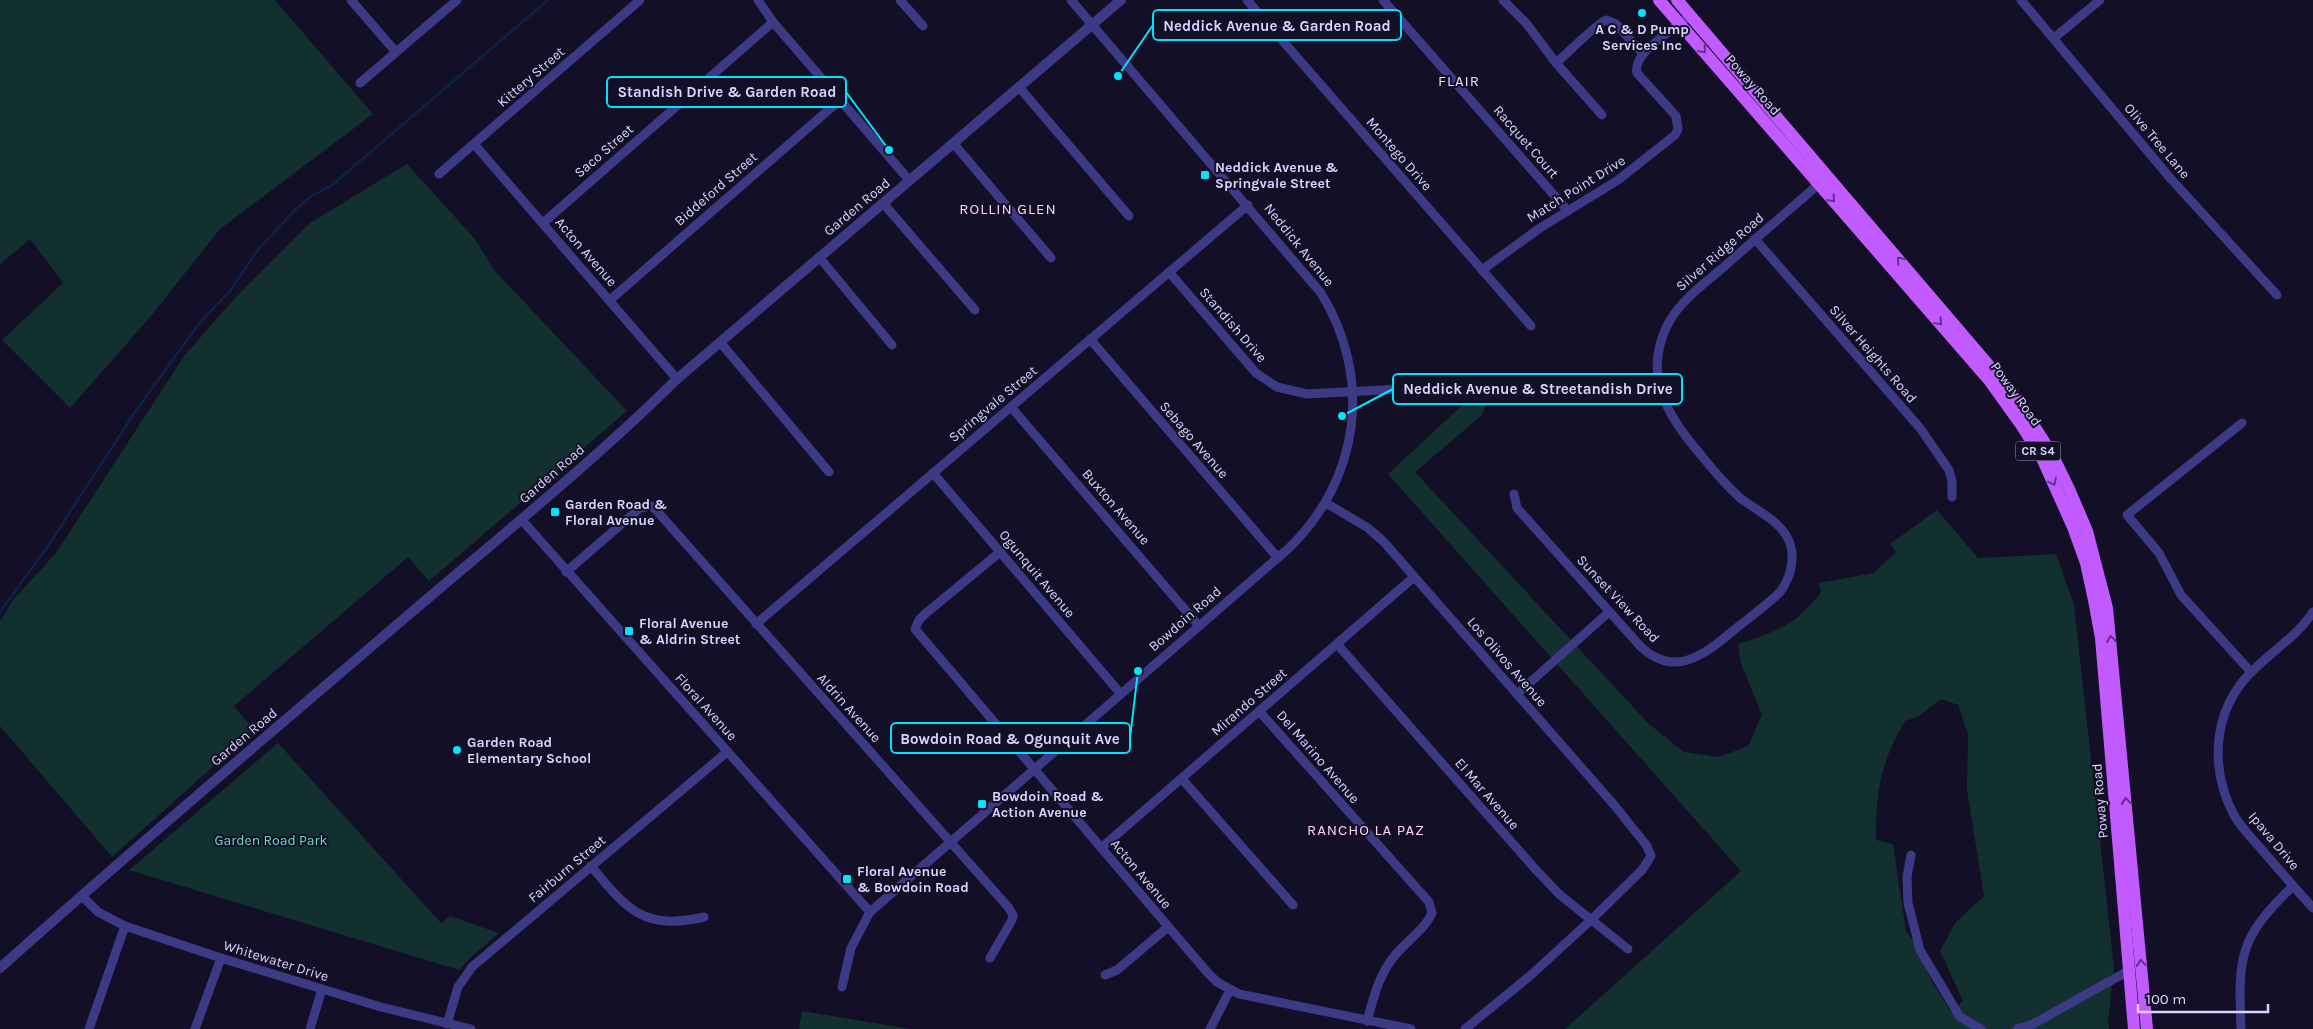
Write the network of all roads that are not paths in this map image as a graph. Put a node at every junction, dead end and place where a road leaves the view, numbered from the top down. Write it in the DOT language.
graph roads {
  1 [pos="351,0"];
  2 [pos="457,0"];
  3 [pos="640,0"];
  4 [pos="758,0"];
  5 [pos="900,0"];
  6 [pos="1071,0"];
  7 [pos="1121,0"];
  8 [pos="1247,0"];
  9 [pos="1383,0"];
  10 [pos="1504,0"];
  11 [pos="1659,0"];
  12 [pos="1677,0"];
  13 [pos="2021,0"];
  14 [pos="2100,0"];
  15 [pos="1690,15"];
  16 [pos="773,22"];
  17 [pos="1092,24"];
  18 [pos="1680,24"];
  19 [pos="923,26"];
  20 [pos="2054,38"];
  21 [pos="396,52"];
  22 [pos="1643,54"];
  23 [pos="1556,63"];
  24 [pos="360,83"];
  25 [pos="1019,87"];
  26 [pos="840,100"];
  27 [pos="1602,115"];
  28 [pos="953,143"];
  29 [pos="474,144"];
  30 [pos="439,174"];
  31 [pos="909,180"];
  32 [pos="1823,180"];
  33 [pos="882,203"];
  34 [pos="1248,205"];
  35 [pos="1568,211"];
  36 [pos="1129,216"];
  37 [pos="542,223"];
  38 [pos="1754,239"];
  39 [pos="819,257"];
  40 [pos="1050,258"];
  41 [pos="1482,270"];
  42 [pos="1169,272"];
  43 [pos="2277,295"];
  44 [pos="610,300"];
  45 [pos="975,310"];
  46 [pos="1531,326"];
  47 [pos="1090,339"];
  48 [pos="720,342"];
  49 [pos="892,345"];
  50 [pos="677,378"];
  51 [pos="1402,389"];
  52 [pos="1351,391"];
  53 [pos="1011,407"];
  54 [pos="2242,423"];
  55 [pos="829,472"];
  56 [pos="933,473"];
  57 [pos="1514,494"];
  58 [pos="1952,497"];
  59 [pos="1326,502"];
  60 [pos="521,519"];
  61 [pos="1000,552"];
  62 [pos="1278,558"];
  63 [pos="566,572"];
  64 [pos="1414,577"];
  65 [pos="1775,598"];
  66 [pos="1609,612"];
  67 [pos="2313,612"];
  68 [pos="756,624"];
  69 [pos="1199,626"];
  70 [pos="1336,644"];
  71 [pos="2251,672"];
  72 [pos="1120,693"];
  73 [pos="1517,694"];
  74 [pos="1259,711"];
  75 [pos="727,752"];
  76 [pos="1034,769"];
  77 [pos="1182,778"];
  78 [pos="950,842"];
  79 [pos="1101,848"];
  80 [pos="1911,855"];
  81 [pos="591,866"];
  82 [pos="2293,886"];
  83 [pos="82,896"];
  84 [pos="1293,906"];
  85 [pos="2313,908"];
  86 [pos="870,912"];
  87 [pos="704,917"];
  88 [pos="1591,920"];
  89 [pos="125,926"];
  90 [pos="1168,927"];
  91 [pos="1628,949"];
  92 [pos="221,958"];
  93 [pos="990,958"];
  94 [pos="0,968"];
  95 [pos="2130,970"];
  96 [pos="1105,975"];
  97 [pos="842,987"];
  98 [pos="322,990"];
  99 [pos="1230,990"];
  100 [pos="1367,1021"];
  101 [pos="447,1024"];
  102 [pos="89,1029"];
  103 [pos="195,1029"];
  104 [pos="310,1029"];
  105 [pos="471,1029"];
  106 [pos="1210,1029"];
  107 [pos="1411,1029"];
  108 [pos="1465,1029"];
  109 [pos="1981,1029"];
  110 [pos="2017,1029"];
  111 [pos="2134,1029"];
  112 [pos="2147,1029"];
  113 [pos="2241,1029"];
  1 -- 21 [label="street"];
  2 -- 21 [label="street"];
  3 -- 29 [label="street, Kittery Street"];
  4 -- 16 [label="street"];
  5 -- 19 [label="street"];
  6 -- 17 [label="street, Neddick Avenue"];
  7 -- 17 [label="street, Garden Road"];
  8 -- 41 [label="street, Montego Drive"];
  9 -- 35 [label="street, Racquet Court"];
  10 -- 23 [label="street"];
  11 -- 18 [label="main road, Poway Road / CR S4"];
  12 -- 15 [label="main road, Poway Road / CR S4"];
  13 -- 20 [label="street, Olive Tree Lane"];
  14 -- 20 [label="street"];
  15 -- 18 [label="street"];
  15 -- 32 [label="main road, Poway Road / CR S4"];
  16 -- 26 [label="street"];
  16 -- 37 [label="street, Saco Street"];
  17 -- 25 [label="street, Garden Road"];
  17 -- 34 [label="street, Neddick Avenue"];
  18 -- 22 [label="street"];
  18 -- 32 [label="main road, Poway Road / CR S4, one-way"];
  20 -- 43 [label="street, Olive Tree Lane"];
  21 -- 24 [label="street"];
  22 -- 23 [label="street"];
  22 -- 35 [label="street, Match Point Drive"];
  23 -- 27 [label="street"];
  25 -- 28 [label="street, Garden Road"];
  25 -- 36 [label="street"];
  26 -- 31 [label="street"];
  26 -- 44 [label="street, Biddeford Street"];
  28 -- 31 [label="street, Garden Road"];
  28 -- 40 [label="street"];
  29 -- 30 [label="street, Kittery Street"];
  29 -- 37 [label="street, Acton Avenue"];
  31 -- 33 [label="street, Garden Road"];
  32 -- 38 [label="street, Silver Ridge Road"];
  32 -- 95 [label="main road, Poway Road / CR S4, one-way"];
  112 -- 32 [label="main road, Poway Road / CR S4, one-way"];
  33 -- 39 [label="street, Garden Road"];
  33 -- 45 [label="street"];
  34 -- 42 [label="street, Springvale Street"];
  34 -- 52 [label="street, Neddick Avenue"];
  35 -- 41 [label="street, Match Point Drive"];
  37 -- 44 [label="street, Acton Avenue"];
  38 -- 58 [label="street, Silver Heights Road"];
  38 -- 65 [label="street, Silver Ridge Road"];
  39 -- 48 [label="street, Garden Road"];
  39 -- 49 [label="street"];
  41 -- 46 [label="street, Montego Drive"];
  42 -- 47 [label="street, Springvale Street"];
  42 -- 52 [label="street, Standish Drive"];
  44 -- 50 [label="street, Acton Avenue"];
  47 -- 53 [label="street, Springvale Street"];
  47 -- 62 [label="street, Sebago Avenue"];
  48 -- 50 [label="street, Garden Road"];
  48 -- 55 [label="street"];
  50 -- 60 [label="street, Garden Road"];
  51 -- 52 [label="street, Standish Drive"];
  52 -- 59 [label="street, Bowdoin Road"];
  53 -- 56 [label="street, Springvale Street"];
  53 -- 69 [label="street, Buxton Avenue"];
  54 -- 71 [label="street"];
  56 -- 61 [label="street, Ogunquit Avenue"];
  56 -- 68 [label="street, Springvale Street"];
  57 -- 66 [label="street, Sunset View Road"];
  59 -- 62 [label="street, Bowdoin Road"];
  59 -- 64 [label="street, Los Olivos Avenue"];
  60 -- 63 [label="street, Floral Avenue"];
  60 -- 83 [label="street, Garden Road"];
  61 -- 72 [label="street, Ogunquit Avenue"];
  61 -- 76 [label="street, Acton Avenue"];
  62 -- 69 [label="street, Bowdoin Road"];
  63 -- 68 [label="street, Aldrin Avenue"];
  63 -- 75 [label="street, Floral Avenue"];
  64 -- 70 [label="street, Mirando Street"];
  64 -- 73 [label="street, Los Olivos Avenue"];
  65 -- 66 [label="street, Sunset View Road"];
  66 -- 73 [label="street"];
  67 -- 71 [label="street, Ipava Drive"];
  68 -- 78 [label="street, Aldrin Avenue"];
  69 -- 72 [label="street, Bowdoin Road"];
  70 -- 74 [label="street, Mirando Street"];
  70 -- 88 [label="street, El Mar Avenue"];
  71 -- 82 [label="street, Ipava Drive"];
  72 -- 76 [label="street, Bowdoin Road"];
  73 -- 88 [label="street, Los Olivos Avenue"];
  74 -- 77 [label="street, Mirando Street"];
  74 -- 100 [label="street, Del Marino Avenue"];
  75 -- 81 [label="street, Fairburn Street"];
  75 -- 86 [label="street, Floral Avenue"];
  76 -- 78 [label="street, Bowdoin Road"];
  76 -- 79 [label="street, Acton Avenue"];
  77 -- 79 [label="street, Mirando Street"];
  77 -- 84 [label="street"];
  78 -- 86 [label="street, Bowdoin Road"];
  78 -- 93 [label="street, Aldrin Avenue"];
  79 -- 90 [label="street, Acton Avenue"];
  80 -- 109 [label="street"];
  81 -- 87 [label="street"];
  81 -- 101 [label="street, Fairburn Street"];
  82 -- 85 [label="street, Ipava Drive"];
  82 -- 113 [label="street"];
  83 -- 89 [label="street, Whitewater Drive"];
  83 -- 94 [label="street, Garden Road"];
  86 -- 97 [label="street, Bowdoin Road"];
  88 -- 91 [label="street, El Mar Avenue"];
  88 -- 108 [label="street"];
  89 -- 92 [label="street, Whitewater Drive"];
  89 -- 102 [label="street"];
  90 -- 96 [label="street"];
  90 -- 99 [label="street, Acton Avenue"];
  92 -- 98 [label="street, Whitewater Drive"];
  92 -- 103 [label="street"];
  95 -- 110 [label="street"];
  95 -- 111 [label="main road, Poway Road / CR S4"];
  98 -- 101 [label="street, Whitewater Drive"];
  98 -- 104 [label="street"];
  99 -- 100 [label="street, Acton Avenue"];
  99 -- 106 [label="street"];
  100 -- 107 [label="street, Acton Avenue"];
  101 -- 105 [label="street, Whitewater Drive"];
}
